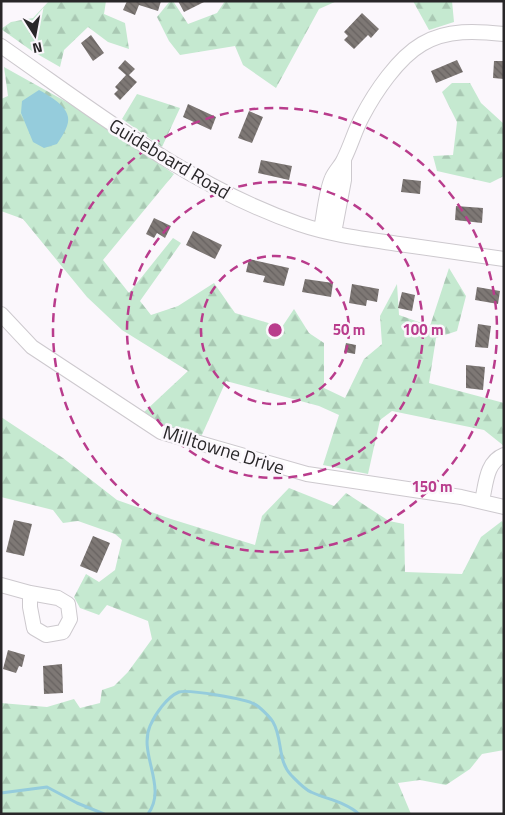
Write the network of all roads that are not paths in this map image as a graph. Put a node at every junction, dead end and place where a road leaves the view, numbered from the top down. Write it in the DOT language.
graph roads {
  1 [pos="504,34"];
  2 [pos="1,46"];
  3 [pos="328,232"];
  4 [pos="504,259"];
  5 [pos="1,314"];
  6 [pos="504,455"];
  7 [pos="482,501"];
  8 [pos="504,507"];
  9 [pos="1,585"];
  10 [pos="30,593"];
  1 -- 3 [label="street"];
  2 -- 3 [label="street, Guideboard Road"];
  3 -- 4 [label="street, Guideboard Road"];
  5 -- 7 [label="street, Milltowne Drive"];
  6 -- 7 [label="street"];
  7 -- 8 [label="street, Milltowne Drive"];
  9 -- 10 [label="street"];
}
